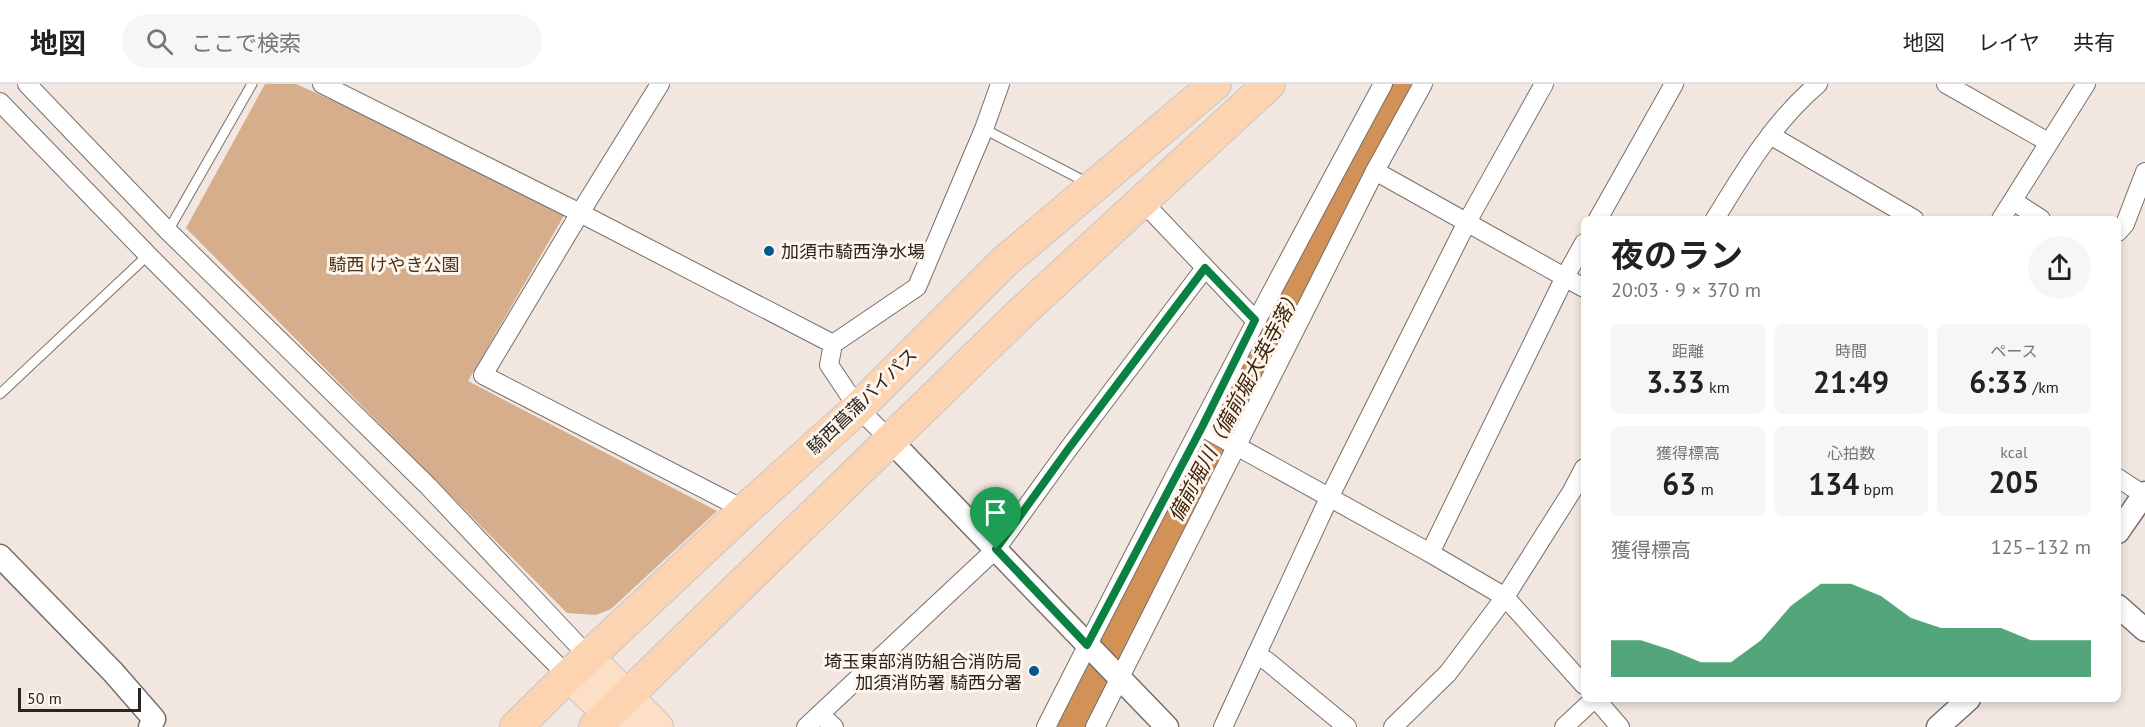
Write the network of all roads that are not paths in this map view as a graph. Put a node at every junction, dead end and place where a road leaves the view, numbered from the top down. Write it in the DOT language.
graph roads {
  1 [pos="27,84"];
  2 [pos="252,84"];
  3 [pos="322,84"];
  4 [pos="660,84"];
  5 [pos="1000,84"];
  6 [pos="1215,84"];
  7 [pos="1269,84"];
  8 [pos="1383,84"];
  9 [pos="1423,84"];
  10 [pos="1544,84"];
  11 [pos="1674,84"];
  12 [pos="1818,84"];
  13 [pos="1946,84"];
  14 [pos="2086,84"];
  15 [pos="0,102"];
  16 [pos="984,129"];
  17 [pos="1770,135"];
  18 [pos="2048,142"];
  19 [pos="1375,171"];
  20 [pos="2145,172"];
  21 [pos="1093,186"];
  22 [pos="2013,201"];
  23 [pos="1143,202"];
  24 [pos="580,213"];
  25 [pos="1600,216"];
  26 [pos="1717,216"];
  27 [pos="1909,216"];
  28 [pos="2003,216"];
  29 [pos="2036,216"];
  30 [pos="1467,222"];
  31 [pos="2121,229"];
  32 [pos="168,231"];
  33 [pos="1581,248"];
  34 [pos="148,255"];
  35 [pos="1205,268"];
  36 [pos="1564,278"];
  37 [pos="1581,286"];
  38 [pos="1255,320"];
  39 [pos="833,344"];
  40 [pos="0,394"];
  41 [pos="858,408"];
  42 [pos="1204,429"];
  43 [pos="890,440"];
  44 [pos="1233,444"];
  45 [pos="2121,480"];
  46 [pos="2144,494"];
  47 [pos="1578,495"];
  48 [pos="1329,498"];
  49 [pos="745,510"];
  50 [pos="2121,528"];
  51 [pos="996,549"];
  52 [pos="1430,553"];
  53 [pos="0,556"];
  54 [pos="1505,597"];
  55 [pos="2121,609"];
  56 [pos="2145,630"];
  57 [pos="1087,645"];
  58 [pos="1256,655"];
  59 [pos="578,666"];
  60 [pos="1116,674"];
  61 [pos="1581,682"];
  62 [pos="1592,702"];
  63 [pos="1598,702"];
  64 [pos="1967,702"];
  65 [pos="820,714"];
  66 [pos="613,716"];
  67 [pos="150,727"];
  68 [pos="516,727"];
  69 [pos="658,727"];
  70 [pos="806,727"];
  71 [pos="834,727"];
  72 [pos="1046,727"];
  73 [pos="1095,727"];
  74 [pos="1167,727"];
  75 [pos="1223,727"];
  76 [pos="1347,727"];
  77 [pos="1393,727"];
  78 [pos="1564,727"];
  79 [pos="1620,727"];
  80 [pos="1938,727"];
  1 -- 32 [label="street"];
  2 -- 32 [label="lane"];
  3 -- 24 [label="street"];
  4 -- 24 [label="street"];
  5 -- 16 [label="street"];
  6 -- 21 [label="highway, 騎西菖蒲バイパス"];
  7 -- 23 [label="highway"];
  8 -- 38 [label="street"];
  9 -- 19 [label="street"];
  10 -- 30 [label="street"];
  11 -- 25 [label="street"];
  12 -- 17 [label="street"];
  13 -- 18 [label="street"];
  14 -- 18 [label="street"];
  15 -- 34 [label="street"];
  16 -- 21 [label="lane"];
  16 -- 39 [label="street"];
  17 -- 26 [label="street"];
  17 -- 27 [label="street"];
  18 -- 22 [label="street"];
  19 -- 30 [label="street"];
  19 -- 44 [label="street"];
  20 -- 31 [label="street"];
  21 -- 41 [label="highway, 騎西菖蒲バイパス"];
  22 -- 28 [label="street"];
  22 -- 29 [label="street"];
  23 -- 35 [label="street"];
  23 -- 43 [label="highway"];
  24 -- 39 [label="street"];
  24 -- 49 [label="street"];
  30 -- 36 [label="street"];
  30 -- 48 [label="street"];
  32 -- 34 [label="street"];
  32 -- 59 [label="street"];
  33 -- 36 [label="street"];
  34 -- 40 [label="lane"];
  34 -- 59 [label="street"];
  35 -- 38 [label="street"];
  35 -- 51 [label="street"];
  36 -- 37 [label="street"];
  36 -- 52 [label="street"];
  38 -- 42 [label="street"];
  39 -- 41 [label="street"];
  41 -- 43 [label="street"];
  41 -- 49 [label="highway, 騎西菖蒲バイパス"];
  42 -- 44 [label="street"];
  42 -- 57 [label="street"];
  43 -- 51 [label="street"];
  43 -- 66 [label="highway"];
  44 -- 48 [label="street"];
  44 -- 60 [label="street"];
  45 -- 46 [label="street"];
  46 -- 50 [label="street"];
  47 -- 54 [label="street"];
  48 -- 52 [label="street"];
  48 -- 58 [label="street"];
  49 -- 59 [label="highway, 騎西菖蒲バイパス"];
  51 -- 57 [label="street"];
  51 -- 65 [label="street"];
  52 -- 54 [label="street"];
  53 -- 67 [label="street"];
  54 -- 61 [label="street"];
  54 -- 77 [label="street"];
  55 -- 56 [label="street"];
  57 -- 60 [label="street"];
  57 -- 72 [label="street"];
  58 -- 75 [label="street"];
  58 -- 76 [label="street"];
  59 -- 66 [label="main road"];
  59 -- 68 [label="highway, 騎西菖蒲バイパス"];
  60 -- 73 [label="street"];
  60 -- 74 [label="street"];
  62 -- 78 [label="street"];
  63 -- 79 [label="street"];
  64 -- 80 [label="street"];
  65 -- 70 [label="street"];
  65 -- 71 [label="street"];
  66 -- 69 [label="main road"];
}
